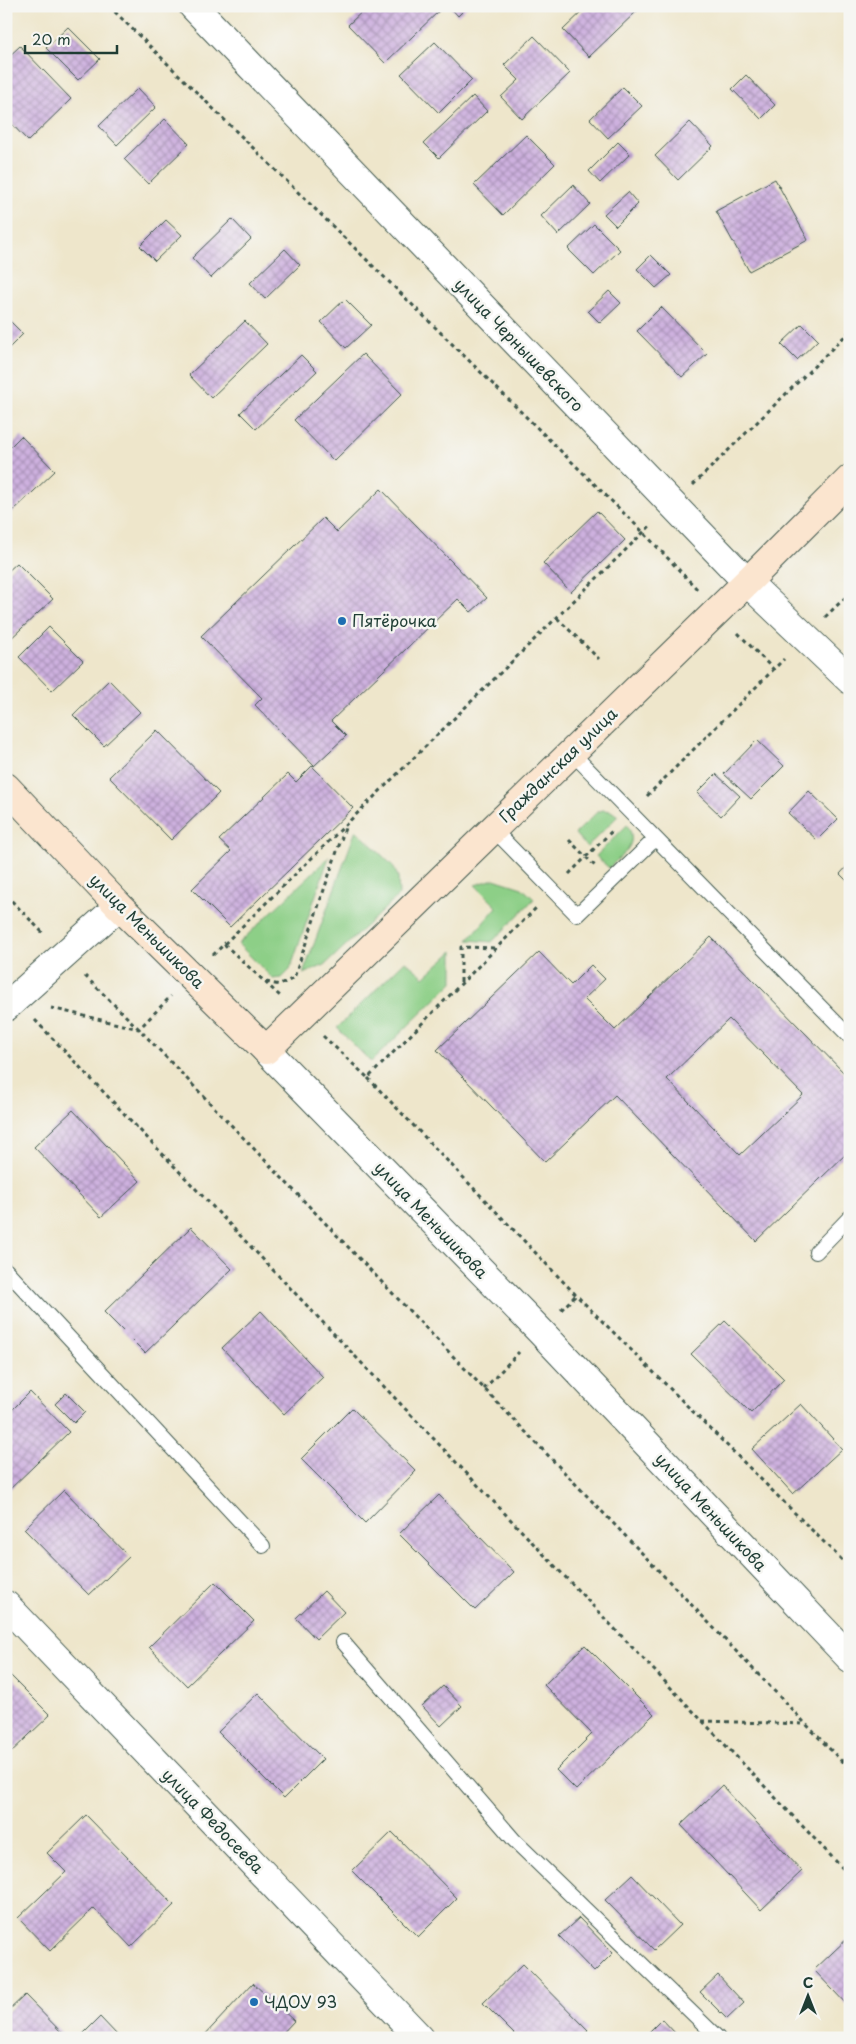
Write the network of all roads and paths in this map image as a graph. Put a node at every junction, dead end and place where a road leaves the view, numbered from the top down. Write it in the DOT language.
graph roads {
  1 [pos="109,6"];
  2 [pos="193,6"];
  3 [pos="850,331"];
  4 [pos="850,479"];
  5 [pos="673,505"];
  6 [pos="643,532"];
  7 [pos="747,582"];
  8 [pos="717,610"];
  9 [pos="557,618"];
  10 [pos="599,659"];
  11 [pos="774,670"];
  12 [pos="850,680"];
  13 [pos="572,753"];
  14 [pos="6,787"];
  15 [pos="347,824"];
  16 [pos="493,830"];
  17 [pos="655,839"];
  18 [pos="569,840"];
  19 [pos="611,882"];
  20 [pos="6,895"];
  21 [pos="119,906"];
  22 [pos="496,948"];
  23 [pos="64,955"];
  24 [pos="191,975"];
  25 [pos="265,982"];
  26 [pos="461,983"];
  27 [pos="10,1003"];
  28 [pos="139,1029"];
  29 [pos="850,1037"];
  30 [pos="266,1050"];
  31 [pos="368,1078"];
  32 [pos="850,1217"];
  33 [pos="816,1252"];
  34 [pos="6,1270"];
  35 [pos="263,1546"];
  36 [pos="850,1568"];
  37 [pos="6,1605"];
  38 [pos="343,1642"];
  39 [pos="850,1658"];
  40 [pos="702,1721"];
  41 [pos="806,1724"];
  42 [pos="850,1754"];
  43 [pos="842,1762"];
  44 [pos="850,1770"];
  45 [pos="850,1876"];
  46 [pos="420,2038"];
  47 [pos="718,2038"];
  1 -- 6 [label="path"];
  2 -- 5 [label="street, улица Чернышевского"];
  3 -- 5 [label="path"];
  4 -- 7 [label="main road, Гражданская улица"];
  5 -- 6 [label="path"];
  5 -- 7 [label="street, улица Чернышевского"];
  6 -- 8 [label="path"];
  6 -- 9 [label="path"];
  7 -- 8 [label="main road, Гражданская улица"];
  7 -- 12 [label="street, улица Чернышевского"];
  8 -- 11 [label="path"];
  8 -- 13 [label="main road, Гражданская улица"];
  9 -- 10 [label="path"];
  9 -- 15 [label="path"];
  13 -- 16 [label="main road, Гражданская улица"];
  13 -- 17 [label="lane"];
  14 -- 21 [label="main road, улица Меньшикова"];
  15 -- 24 [label="path"];
  15 -- 25 [label="path"];
  16 -- 19 [label="lane"];
  16 -- 30 [label="main road, Гражданская улица"];
  17 -- 19 [label="lane"];
  17 -- 29 [label="lane"];
  18 -- 19 [label="path"];
  20 -- 23 [label="path"];
  21 -- 23 [label="street"];
  21 -- 24 [label="main road, улица Меньшикова"];
  22 -- 26 [label="path"];
  23 -- 27 [label="street"];
  23 -- 28 [label="path"];
  24 -- 28 [label="path"];
  24 -- 30 [label="main road, улица Меньшикова"];
  27 -- 28 [label="path"];
  27 -- 40 [label="path"];
  28 -- 41 [label="path"];
  30 -- 39 [label="street, улица Меньшикова"];
  31 -- 36 [label="path"];
  32 -- 33 [label="lane"];
  34 -- 35 [label="lane"];
  37 -- 46 [label="street, улица Федосеева"];
  38 -- 47 [label="lane"];
  40 -- 41 [label="path"];
  40 -- 45 [label="path"];
  41 -- 43 [label="path"];
  42 -- 43 [label="path"];
  43 -- 44 [label="path"];
}
